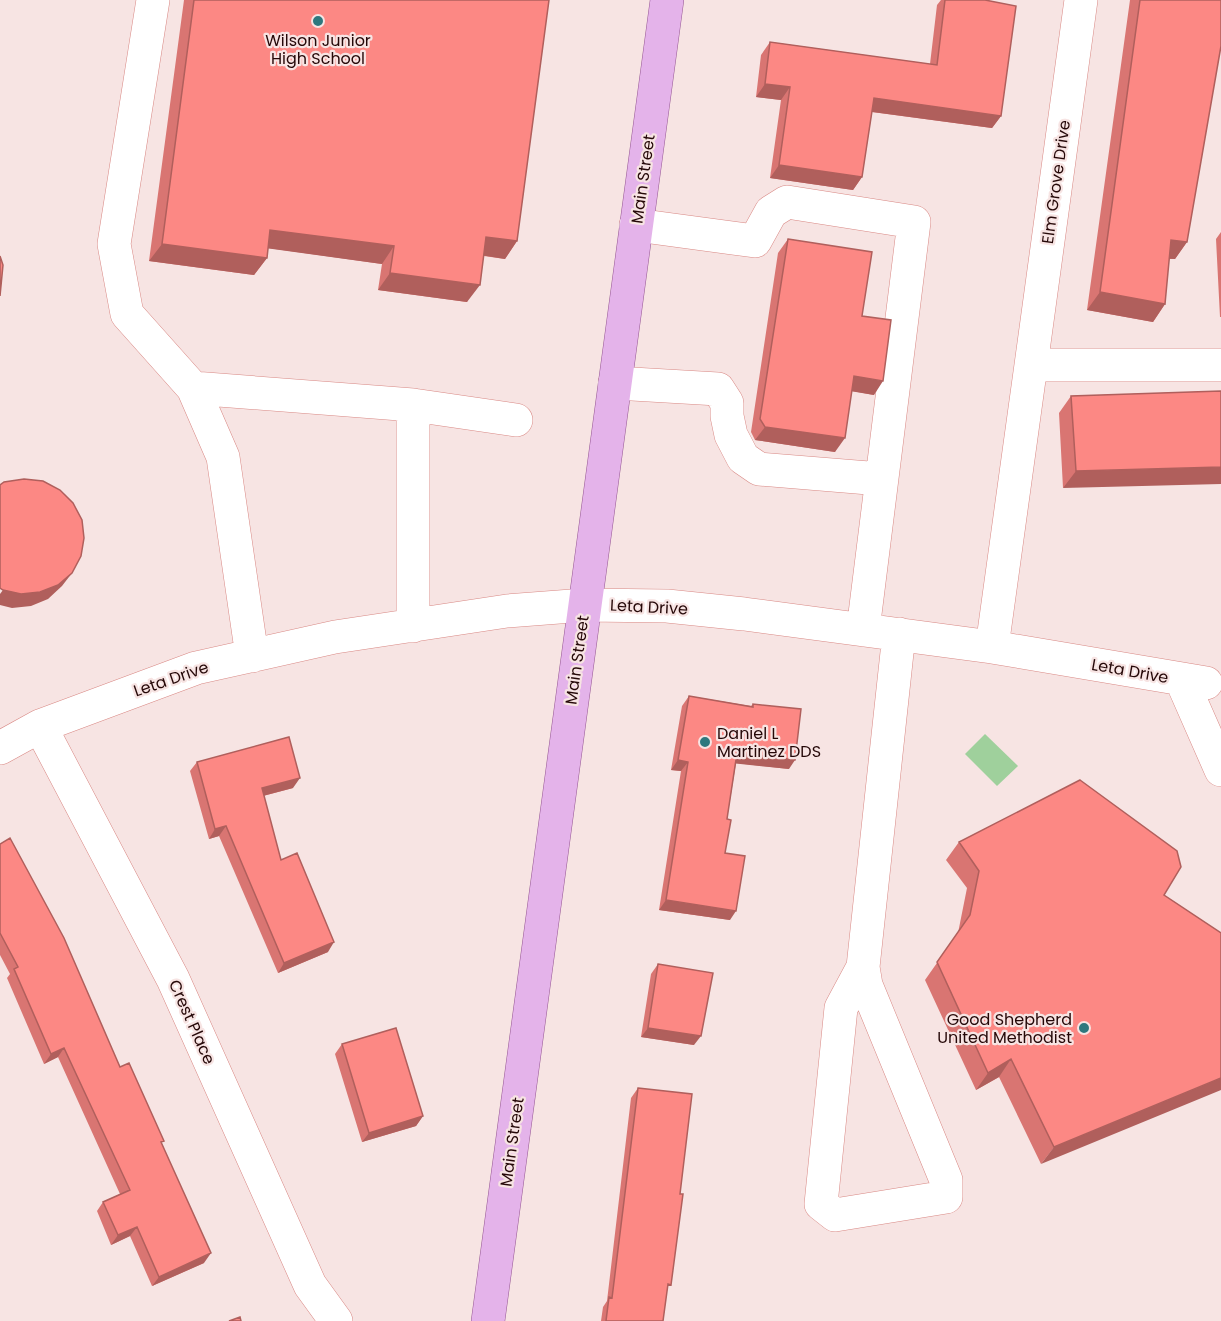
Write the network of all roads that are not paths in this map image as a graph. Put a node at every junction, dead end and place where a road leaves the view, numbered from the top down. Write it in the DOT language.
graph roads {
  1 [pos="153,0"];
  2 [pos="667,0"];
  3 [pos="1081,0"];
  4 [pos="636,225"];
  5 [pos="1031,365"];
  6 [pos="1221,365"];
  7 [pos="615,383"];
  8 [pos="193,388"];
  9 [pos="413,405"];
  10 [pos="516,420"];
  11 [pos="881,479"];
  12 [pos="585,605"];
  13 [pos="413,626"];
  14 [pos="863,630"];
  15 [pos="899,634"];
  16 [pos="992,647"];
  17 [pos="252,656"];
  18 [pos="40,726"];
  19 [pos="0,748"];
  20 [pos="1221,770"];
  21 [pos="863,967"];
  22 [pos="336,1321"];
  23 [pos="488,1321"];
  1 -- 8 [label="street"];
  2 -- 4 [label="main road, Main Street"];
  3 -- 5 [label="street, Elm Grove Drive"];
  4 -- 7 [label="main road, Main Street"];
  4 -- 11 [label="street"];
  5 -- 6 [label="street"];
  5 -- 16 [label="street, Elm Grove Drive"];
  7 -- 11 [label="street"];
  7 -- 12 [label="main road, Main Street"];
  8 -- 9 [label="street"];
  8 -- 17 [label="street"];
  9 -- 10 [label="street"];
  9 -- 13 [label="street"];
  11 -- 14 [label="street"];
  12 -- 13 [label="street, Leta Drive"];
  12 -- 14 [label="street, Leta Drive"];
  12 -- 23 [label="main road, Main Street"];
  13 -- 17 [label="street, Leta Drive"];
  14 -- 15 [label="street, Leta Drive"];
  15 -- 16 [label="street, Leta Drive"];
  15 -- 21 [label="street"];
  16 -- 20 [label="street, Leta Drive"];
  17 -- 18 [label="street, Leta Drive"];
  18 -- 19 [label="street, Leta Drive"];
  18 -- 22 [label="street, Crest Place"];
  21 -- 21 [label="street"];
}
